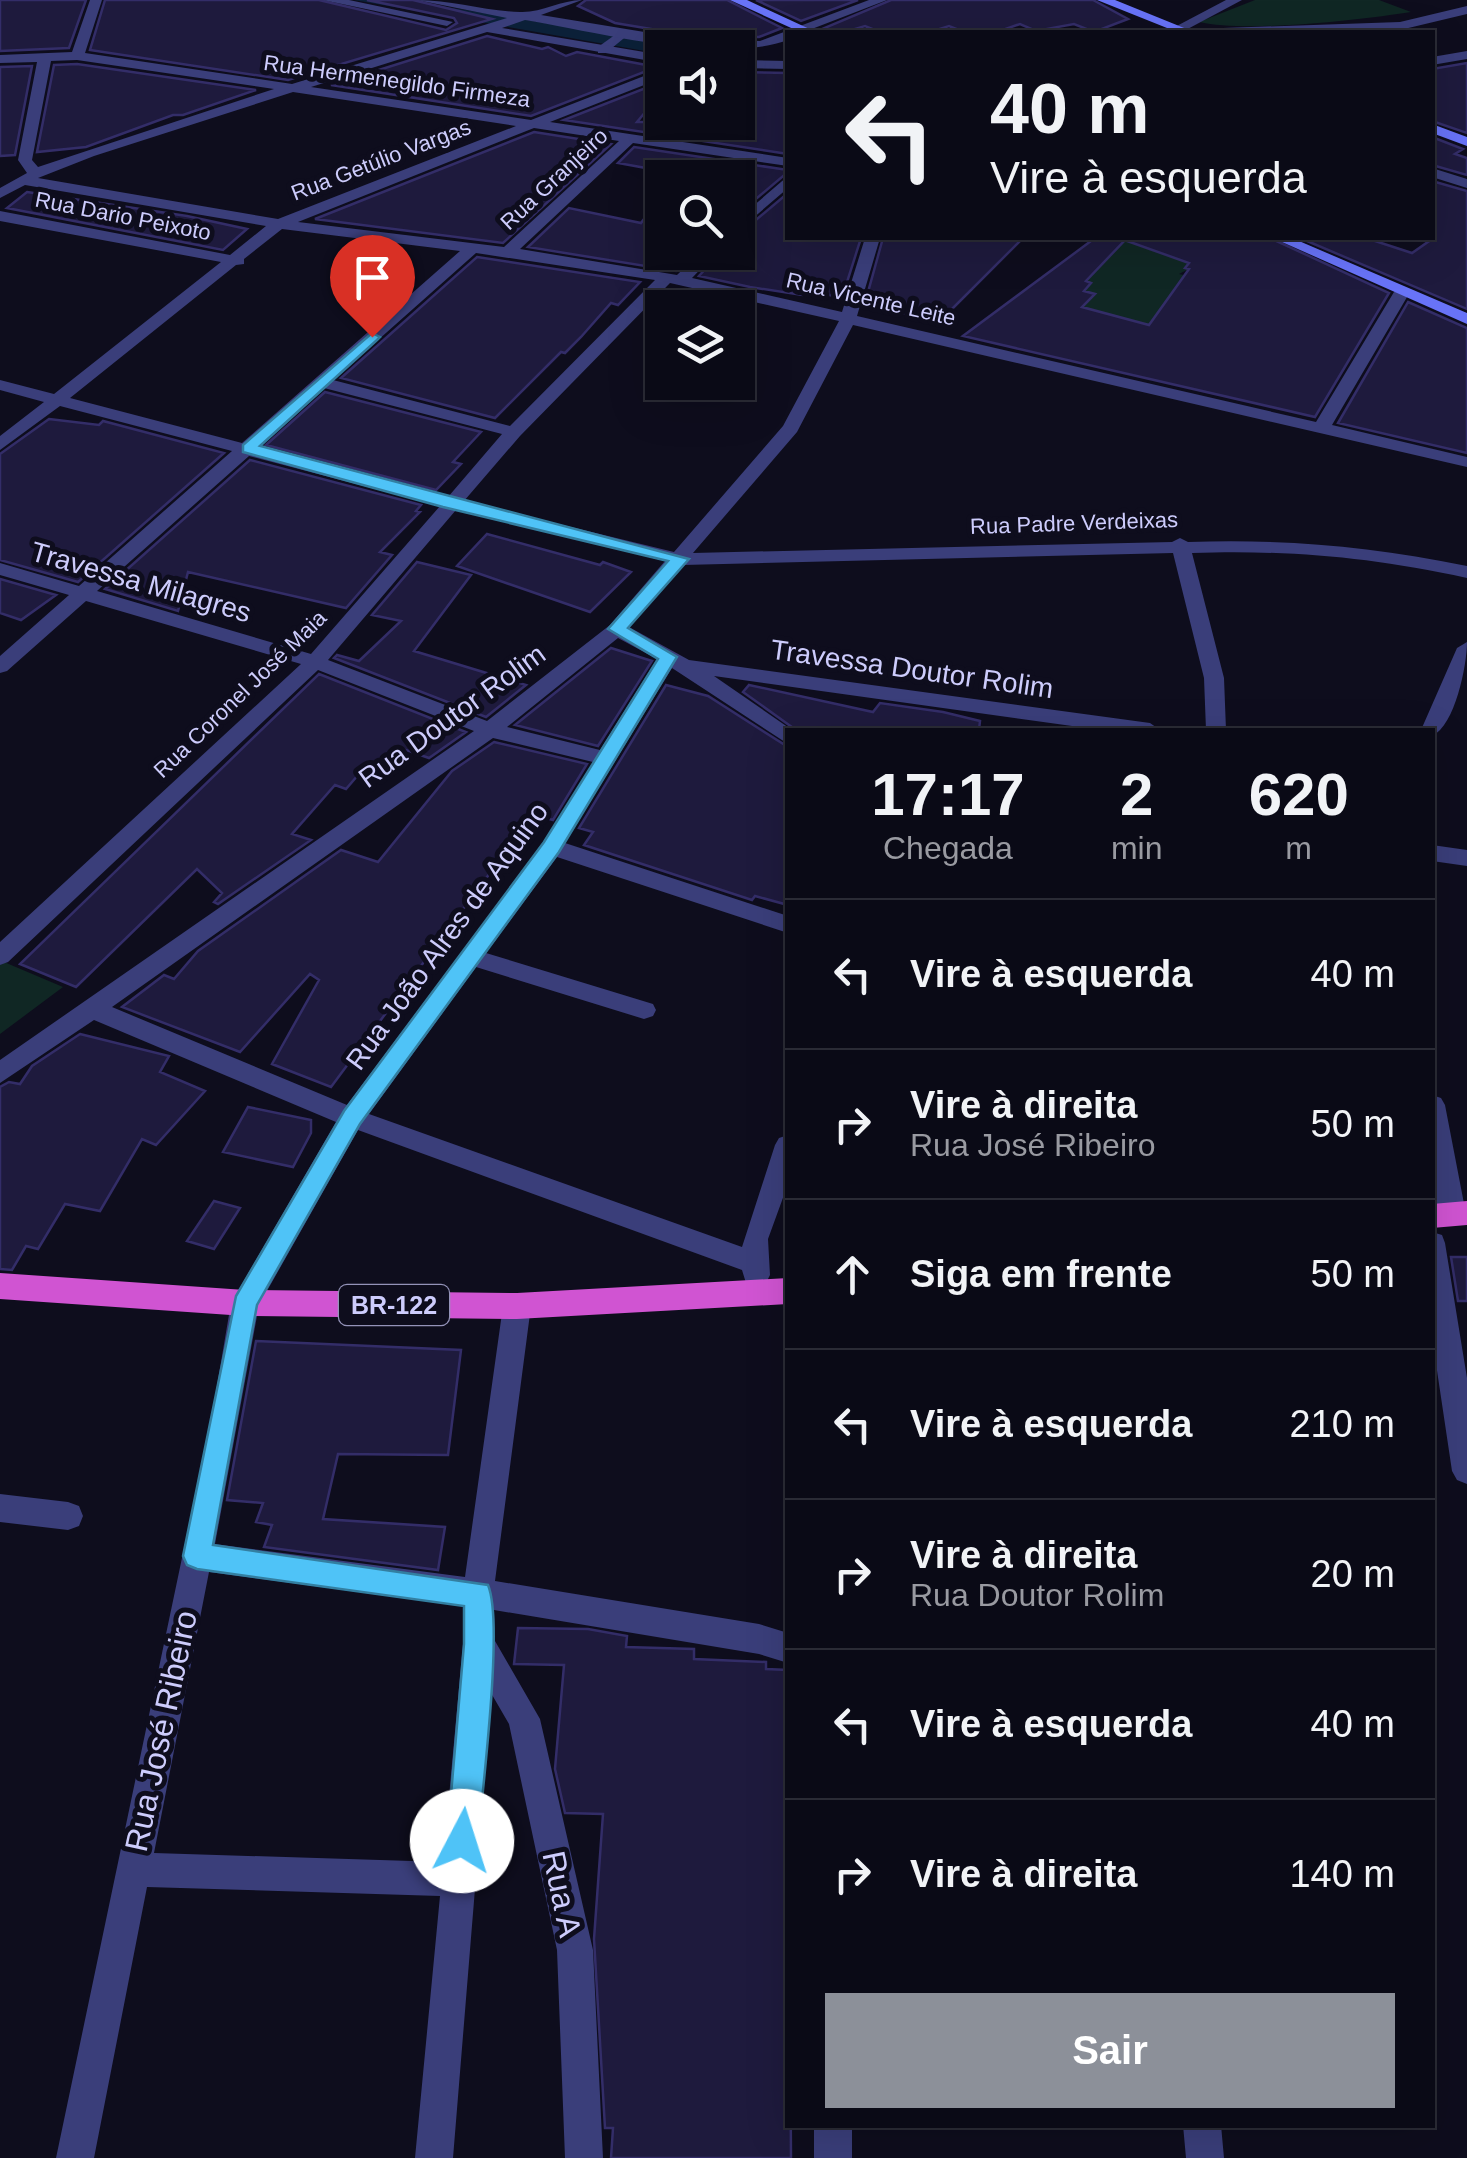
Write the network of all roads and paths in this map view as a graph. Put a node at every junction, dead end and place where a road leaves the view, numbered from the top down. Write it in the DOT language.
graph roads {
  1 [pos="96,0"];
  2 [pos="330,0"];
  3 [pos="424,0"];
  4 [pos="576,0"];
  5 [pos="736,0"];
  6 [pos="881,0"];
  7 [pos="1103,0"];
  8 [pos="1236,0"];
  9 [pos="1467,10"];
  10 [pos="520,18"];
  11 [pos="487,28"];
  12 [pos="794,30"];
  13 [pos="803,30"];
  14 [pos="1179,30"];
  15 [pos="1184,30"];
  16 [pos="1282,30"];
  17 [pos="621,35"];
  18 [pos="785,37"];
  19 [pos="785,44"];
  20 [pos="762,45"];
  21 [pos="604,49"];
  22 [pos="1467,55"];
  23 [pos="78,56"];
  24 [pos="645,56"];
  25 [pos="45,57"];
  26 [pos="0,59"];
  27 [pos="1435,60"];
  28 [pos="755,64"];
  29 [pos="785,64"];
  30 [pos="645,80"];
  31 [pos="285,89"];
  32 [pos="537,124"];
  33 [pos="1435,129"];
  34 [pos="630,139"];
  35 [pos="1467,142"];
  36 [pos="785,162"];
  37 [pos="1435,173"];
  38 [pos="28,176"];
  39 [pos="785,183"];
  40 [pos="1467,184"];
  41 [pos="0,194"];
  42 [pos="755,211"];
  43 [pos="0,216"];
  44 [pos="279,224"];
  45 [pos="872,240"];
  46 [pos="1285,240"];
  47 [pos="473,247"];
  48 [pos="508,252"];
  49 [pos="238,260"];
  50 [pos="686,270"];
  51 [pos="674,279"];
  52 [pos="1402,292"];
  53 [pos="850,316"];
  54 [pos="1467,319"];
  55 [pos="322,382"];
  56 [pos="0,385"];
  57 [pos="62,398"];
  58 [pos="1320,430"];
  59 [pos="514,432"];
  60 [pos="0,445"];
  61 [pos="249,448"];
  62 [pos="1467,462"];
  63 [pos="449,503"];
  64 [pos="1180,544"];
  65 [pos="680,559"];
  66 [pos="0,569"];
  67 [pos="1467,572"];
  68 [pos="84,594"];
  69 [pos="617,629"];
  70 [pos="1467,648"];
  71 [pos="315,662"];
  72 [pos="676,662"];
  73 [pos="0,667"];
  74 [pos="1136,728"];
  75 [pos="1216,728"];
  76 [pos="1433,728"];
  77 [pos="490,730"];
  78 [pos="785,736"];
  79 [pos="608,760"];
  80 [pos="552,847"];
  81 [pos="1435,853"];
  82 [pos="1467,858"];
  83 [pos="785,924"];
  84 [pos="0,956"];
  85 [pos="471,957"];
  86 [pos="92,1009"];
  87 [pos="644,1010"];
  88 [pos="0,1073"];
  89 [pos="352,1118"];
  90 [pos="1435,1122"];
  91 [pos="785,1153"];
  92 [pos="1451,1214"];
  93 [pos="1435,1262"];
  94 [pos="754,1263"];
  95 [pos="0,1286"];
  96 [pos="774,1293"];
  97 [pos="245,1303"];
  98 [pos="517,1306"];
  99 [pos="1467,1470"];
  100 [pos="0,1508"];
  101 [pos="68,1516"];
  102 [pos="197,1556"];
  103 [pos="478,1595"];
  104 [pos="479,1644"];
  105 [pos="785,1647"];
  106 [pos="132,1869"];
  107 [pos="459,1880"];
  108 [pos="833,2128"];
  109 [pos="1202,2128"];
  110 [pos="75,2158"];
  111 [pos="434,2158"];
  112 [pos="584,2158"];
  113 [pos="832,2158"];
  114 [pos="1205,2158"];
  1 -- 23 [label="street"];
  2 -- 11 [label="street"];
  3 -- 10 [label="street"];
  4 -- 10 [label="street"];
  5 -- 12 [label="main road"];
  6 -- 13 [label="street"];
  7 -- 14 [label="main road"];
  8 -- 15 [label="street"];
  9 -- 16 [label="street"];
  10 -- 11 [label="street"];
  10 -- 17 [label="street"];
  11 -- 21 [label="street"];
  11 -- 31 [label="street"];
  17 -- 20 [label="street"];
  17 -- 21 [label="street"];
  18 -- 20 [label="street"];
  19 -- 20 [label="street"];
  21 -- 24 [label="street"];
  22 -- 27 [label="street"];
  23 -- 25 [label="street, Rua Hermenegildo Firmeza"];
  23 -- 31 [label="street, Rua Hermenegildo Firmeza"];
  25 -- 26 [label="street, Rua Hermenegildo Firmeza"];
  25 -- 38 [label="street"];
  28 -- 29 [label="street"];
  30 -- 32 [label="street, Rua Getúlio Vargas"];
  31 -- 32 [label="street, Rua Hermenegildo Firmeza"];
  31 -- 38 [label="street"];
  32 -- 34 [label="street, Rua Hermenegildo Firmeza"];
  32 -- 44 [label="street, Rua Getúlio Vargas"];
  33 -- 35 [label="main road"];
  34 -- 36 [label="street, Rua Hermenegildo Firmeza"];
  34 -- 48 [label="street, Rua Granjeiro"];
  37 -- 40 [label="street"];
  38 -- 41 [label="street"];
  38 -- 44 [label="street, Rua Vicente Leite"];
  39 -- 42 [label="street"];
  43 -- 49 [label="street, Rua Dario Peixoto"];
  44 -- 47 [label="street, Rua Vicente Leite"];
  44 -- 49 [label="street, Rua Getúlio Vargas"];
  45 -- 53 [label="street, Rua Doutor Rolim"];
  46 -- 52 [label="main road"];
  47 -- 48 [label="street, Rua Vicente Leite"];
  47 -- 55 [label="street"];
  48 -- 51 [label="street, Rua Vicente Leite"];
  49 -- 57 [label="street, Rua Getúlio Vargas"];
  50 -- 51 [label="street, Rua Coronel José Maia"];
  51 -- 53 [label="street, Rua Vicente Leite"];
  51 -- 59 [label="street, Rua Coronel José Maia"];
  52 -- 54 [label="main road"];
  52 -- 58 [label="street"];
  53 -- 58 [label="street, Rua Vicente Leite"];
  53 -- 65 [label="street, Rua Doutor Rolim"];
  55 -- 59 [label="street"];
  55 -- 61 [label="street"];
  56 -- 57 [label="street, Rua Padre Verdeixas"];
  57 -- 60 [label="street, Rua Getúlio Vargas"];
  57 -- 61 [label="street, Rua Padre Verdeixas"];
  58 -- 62 [label="street, Rua Vicente Leite"];
  59 -- 63 [label="street, Rua Coronel José Maia"];
  61 -- 63 [label="street, Rua Padre Verdeixas"];
  61 -- 68 [label="street"];
  63 -- 65 [label="street, Rua Padre Verdeixas"];
  63 -- 71 [label="street, Rua Coronel José Maia"];
  64 -- 65 [label="street, Rua Padre Verdeixas"];
  64 -- 67 [label="street, Rua Padre Verdeixas"];
  64 -- 75 [label="street"];
  65 -- 69 [label="street, Rua Doutor Rolim"];
  66 -- 68 [label="street, Travessa Milagres"];
  68 -- 71 [label="street, Travessa Milagres"];
  68 -- 73 [label="street"];
  69 -- 72 [label="street"];
  69 -- 77 [label="street, Rua Doutor Rolim"];
  70 -- 76 [label="street"];
  71 -- 77 [label="street, Travessa Milagres"];
  71 -- 84 [label="street, Rua Coronel José Maia"];
  72 -- 74 [label="street, Travessa Doutor Rolim"];
  72 -- 78 [label="street"];
  72 -- 79 [label="street, Rua João Alres de Aquino"];
  77 -- 79 [label="street, Travessa Milagres"];
  77 -- 86 [label="street, Rua Doutor Rolim"];
  79 -- 80 [label="street, Rua João Alres de Aquino"];
  80 -- 83 [label="street"];
  80 -- 85 [label="street, Rua João Alres de Aquino"];
  81 -- 82 [label="street"];
  85 -- 87 [label="street"];
  85 -- 89 [label="street, Rua João Alres de Aquino"];
  86 -- 88 [label="street, Rua Doutor Rolim"];
  86 -- 89 [label="street"];
  89 -- 94 [label="street"];
  89 -- 97 [label="street, Rua João Alres de Aquino"];
  90 -- 92 [label="street"];
  91 -- 94 [label="street"];
  93 -- 99 [label="street"];
  94 -- 96 [label="street"];
  95 -- 97 [label="highway, BR-122"];
  96 -- 98 [label="highway, BR-122"];
  97 -- 98 [label="highway, BR-122"];
  97 -- 102 [label="street, Rua José Ribeiro"];
  98 -- 103 [label="street"];
  100 -- 101 [label="street"];
  102 -- 103 [label="street"];
  102 -- 106 [label="street, Rua José Ribeiro"];
  103 -- 104 [label="street"];
  103 -- 105 [label="street"];
  104 -- 107 [label="street"];
  104 -- 112 [label="street, Rua A"];
  106 -- 107 [label="street"];
  106 -- 110 [label="street, Rua José Ribeiro"];
  107 -- 111 [label="street"];
  108 -- 113 [label="street"];
  109 -- 114 [label="street"];
}
